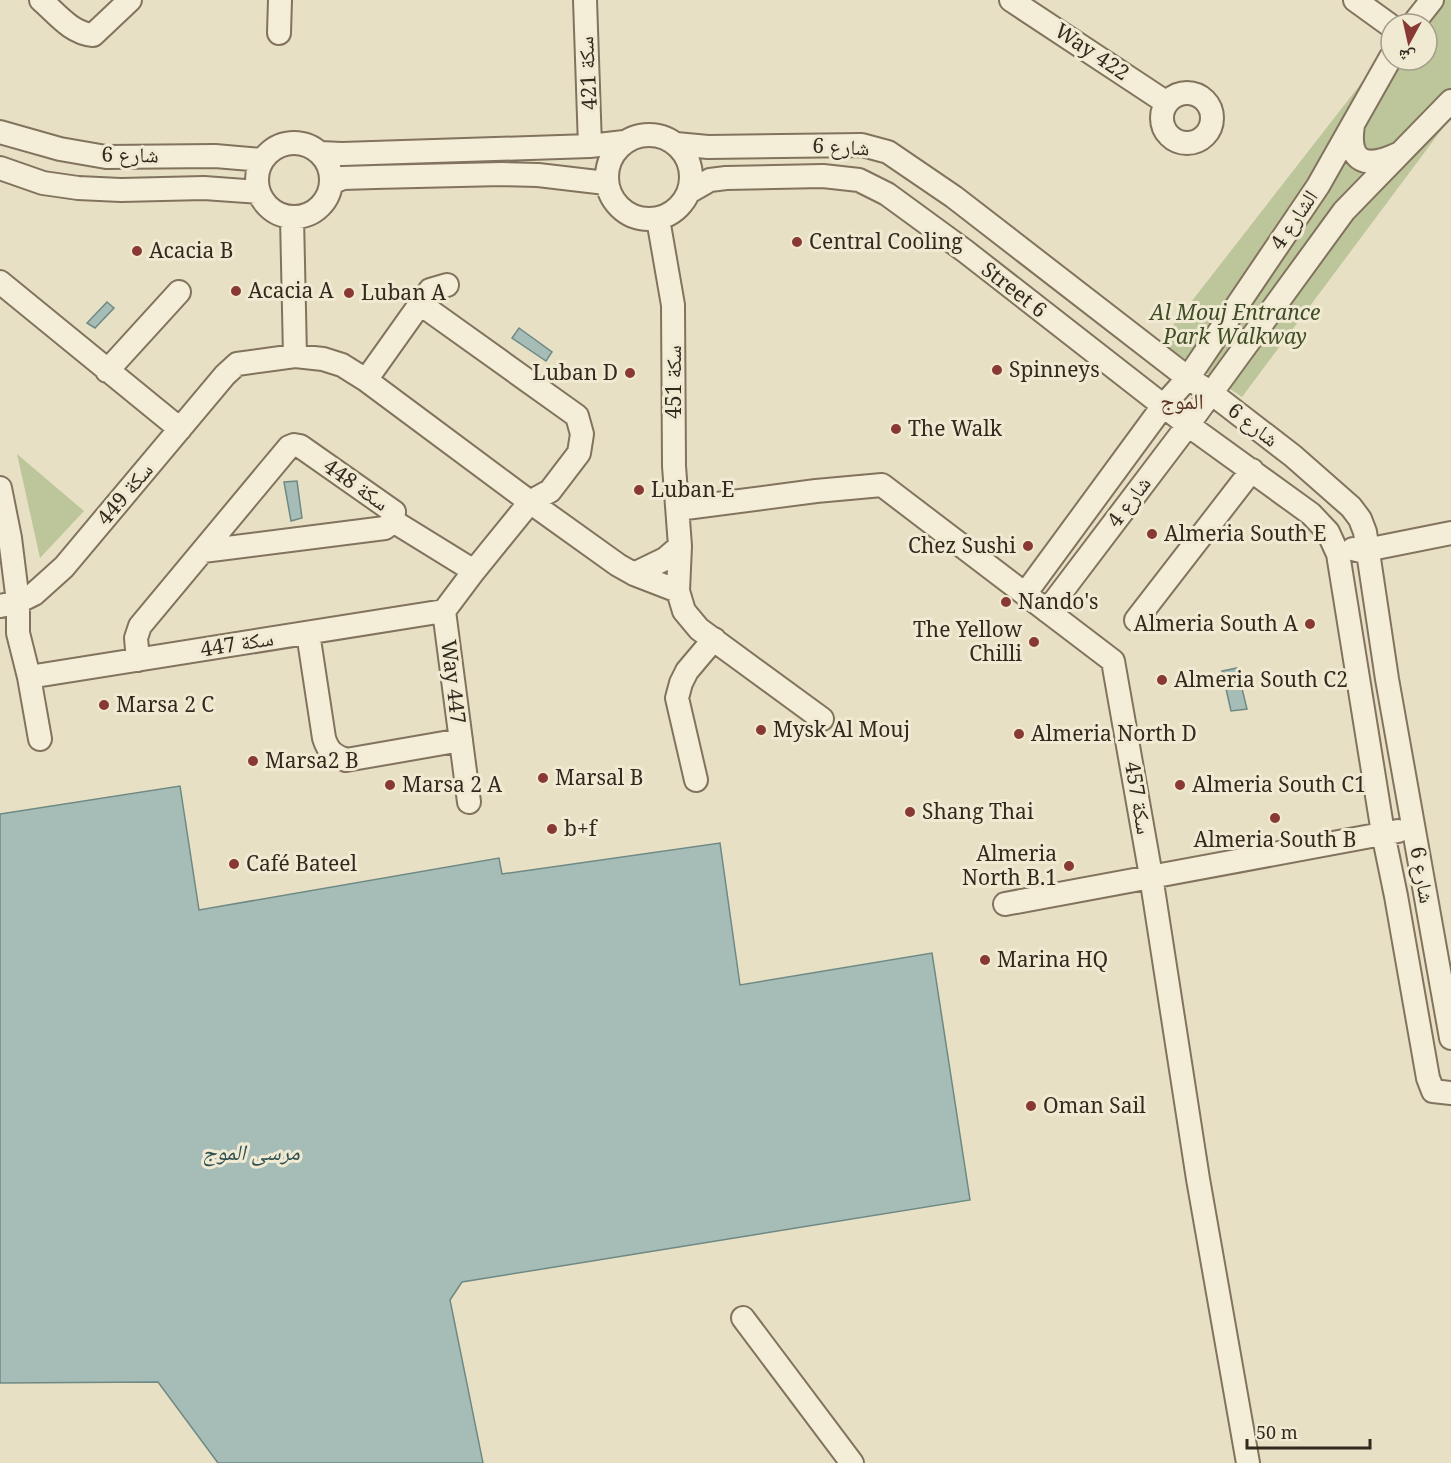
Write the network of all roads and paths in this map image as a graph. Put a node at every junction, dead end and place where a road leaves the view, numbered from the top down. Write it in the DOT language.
graph roads {
  1 [pos="41,0"];
  2 [pos="129,0"];
  3 [pos="280,0"];
  4 [pos="585,0"];
  5 [pos="1355,0"];
  6 [pos="1432,0"];
  7 [pos="1015,1"];
  8 [pos="1422,12"];
  9 [pos="1379,17"];
  10 [pos="279,33"];
  11 [pos="1382,72"];
  12 [pos="1451,101"];
  13 [pos="1167,103"];
  14 [pos="1353,124"];
  15 [pos="0,132"];
  16 [pos="624,142"];
  17 [pos="676,144"];
  18 [pos="590,146"];
  19 [pos="320,153"];
  20 [pos="1400,154"];
  21 [pos="262,160"];
  22 [pos="0,168"];
  23 [pos="331,183"];
  24 [pos="606,183"];
  25 [pos="259,192"];
  26 [pos="689,192"];
  27 [pos="292,216"];
  28 [pos="658,219"];
  29 [pos="0,282"];
  30 [pos="447,285"];
  31 [pos="178,292"];
  32 [pos="419,303"];
  33 [pos="1214,339"];
  34 [pos="1150,348"];
  35 [pos="295,356"];
  36 [pos="1230,367"];
  37 [pos="107,371"];
  38 [pos="1188,378"];
  39 [pos="366,380"];
  40 [pos="1210,393"];
  41 [pos="1164,406"];
  42 [pos="1245,419"];
  43 [pos="1188,425"];
  44 [pos="180,429"];
  45 [pos="1252,470"];
  46 [pos="0,488"];
  47 [pos="1276,488"];
  48 [pos="530,502"];
  49 [pos="678,509"];
  50 [pos="393,521"];
  51 [pos="1451,532"];
  52 [pos="680,546"];
  53 [pos="1367,549"];
  54 [pos="203,550"];
  55 [pos="474,571"];
  56 [pos="634,574"];
  57 [pos="678,591"];
  58 [pos="1025,594"];
  59 [pos="9,604"];
  60 [pos="444,611"];
  61 [pos="1047,611"];
  62 [pos="1136,620"];
  63 [pos="308,633"];
  64 [pos="714,639"];
  65 [pos="138,660"];
  66 [pos="29,677"];
  67 [pos="822,719"];
  68 [pos="40,739"];
  69 [pos="461,740"];
  70 [pos="696,780"];
  71 [pos="1376,790"];
  72 [pos="469,802"];
  73 [pos="1414,828"];
  74 [pos="1383,833"];
  75 [pos="1350,839"];
  76 [pos="1151,876"];
  77 [pos="1005,904"];
  78 [pos="1451,1038"];
  79 [pos="1451,1094"];
  80 [pos="743,1318"];
  81 [pos="852,1463"];
  82 [pos="1248,1463"];
  1 -- 2 [label="street"];
  3 -- 10 [label="street"];
  4 -- 18 [label="street, سكة 421"];
  5 -- 9 [label="street"];
  6 -- 8 [label="street"];
  7 -- 13 [label="street, Way 422"];
  11 -- 14 [label="street, الشارع 4"];
  12 -- 20 [label="street, الشارع 4"];
  14 -- 20 [label="street"];
  14 -- 33 [label="street, الشارع 4"];
  15 -- 21 [label="street, شارع 6"];
  16 -- 17 [label="street"];
  16 -- 18 [label="street"];
  16 -- 24 [label="street"];
  17 -- 26 [label="street"];
  17 -- 34 [label="street, شارع 6"];
  18 -- 19 [label="street"];
  19 -- 21 [label="street"];
  19 -- 23 [label="street"];
  20 -- 36 [label="street, الشارع 4"];
  21 -- 25 [label="street"];
  22 -- 25 [label="street, شارع 6"];
  23 -- 24 [label="street"];
  23 -- 27 [label="street"];
  24 -- 28 [label="street"];
  25 -- 27 [label="street"];
  26 -- 28 [label="street"];
  26 -- 41 [label="street, Street 6"];
  27 -- 35 [label="street"];
  28 -- 49 [label="street, سكة 451"];
  29 -- 37 [label="street"];
  30 -- 32 [label="street"];
  31 -- 37 [label="street"];
  32 -- 39 [label="street"];
  32 -- 48 [label="street, Way 447"];
  33 -- 34 [label="street"];
  33 -- 38 [label="street, الشارع 4"];
  34 -- 38 [label="street, شارع 6"];
  35 -- 39 [label="street, سكة 449"];
  35 -- 44 [label="street, سكة 449"];
  36 -- 40 [label="street, الشارع 4"];
  36 -- 42 [label="street"];
  37 -- 44 [label="street"];
  38 -- 40 [label="street, شارع 6"];
  38 -- 41 [label="street, شارع 4"];
  39 -- 48 [label="street, سكة 449"];
  40 -- 42 [label="street, شارع 6"];
  40 -- 43 [label="street, شارع 4"];
  41 -- 43 [label="street, Street 6"];
  41 -- 58 [label="street, شارع 4"];
  42 -- 53 [label="street, شارع 6"];
  43 -- 45 [label="street, شارع 6"];
  43 -- 61 [label="street, شارع 4"];
  44 -- 59 [label="street, سكة 449"];
  45 -- 47 [label="street, شارع 6"];
  45 -- 62 [label="street"];
  46 -- 59 [label="street"];
  47 -- 53 [label="street"];
  47 -- 71 [label="street, شارع 6"];
  48 -- 55 [label="street, Way 447"];
  48 -- 56 [label="street, سكة 449"];
  49 -- 52 [label="street, سكة 451"];
  49 -- 58 [label="street, سكة 457"];
  50 -- 54 [label="street, سكة 448"];
  50 -- 54 [label="street, سكة 448"];
  50 -- 55 [label="street"];
  51 -- 53 [label="street"];
  52 -- 56 [label="street"];
  52 -- 57 [label="street, سكة 451"];
  53 -- 73 [label="street, شارع 6"];
  54 -- 65 [label="street, سكة 448"];
  55 -- 60 [label="street, Way 447"];
  56 -- 57 [label="street, سكة 449"];
  57 -- 64 [label="street"];
  58 -- 61 [label="street, سكة 457"];
  59 -- 66 [label="street"];
  60 -- 63 [label="street, سكة 447"];
  60 -- 69 [label="street, Way 447"];
  61 -- 76 [label="street, سكة 457"];
  63 -- 65 [label="street, سكة 447"];
  63 -- 69 [label="street"];
  64 -- 67 [label="street"];
  64 -- 70 [label="street"];
  65 -- 66 [label="street, سكة 447"];
  66 -- 68 [label="street"];
  69 -- 72 [label="street, Way 447"];
  71 -- 74 [label="street, شارع 6"];
  71 -- 75 [label="street"];
  73 -- 74 [label="street"];
  73 -- 78 [label="street, شارع 6"];
  74 -- 75 [label="street"];
  74 -- 79 [label="street, شارع 6"];
  75 -- 76 [label="street"];
  76 -- 77 [label="street"];
  76 -- 82 [label="street, سكة 457"];
  80 -- 81 [label="street"];
}
